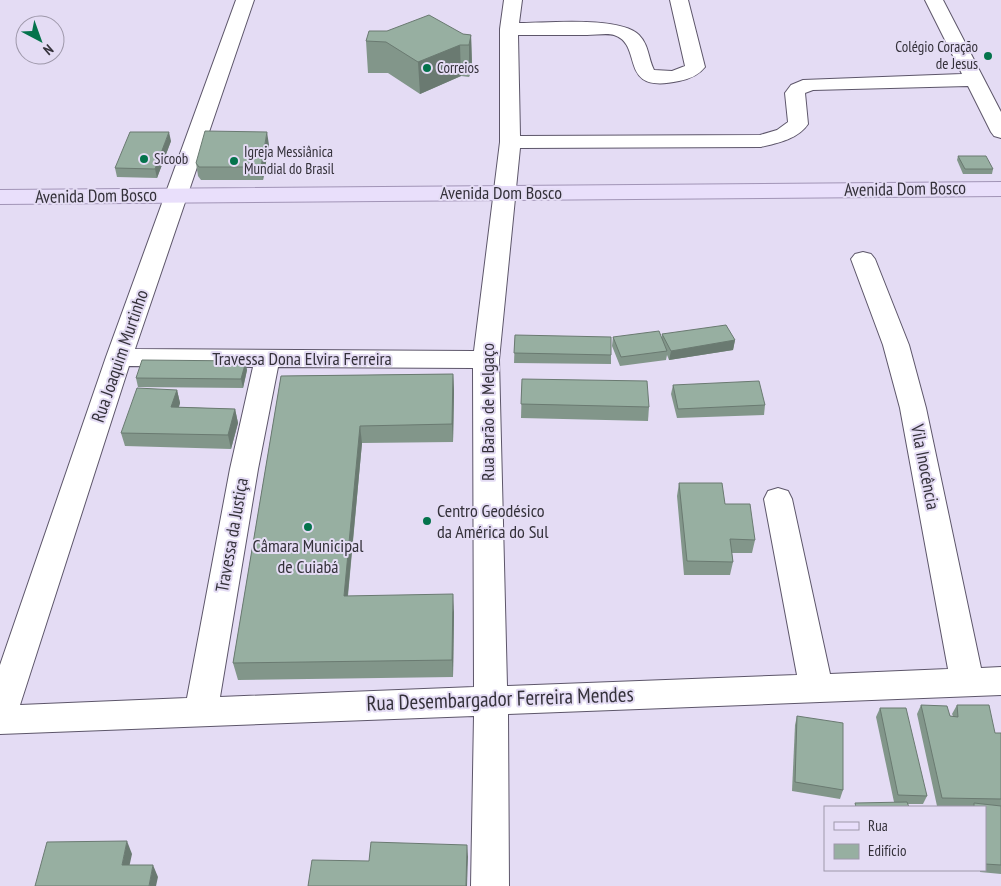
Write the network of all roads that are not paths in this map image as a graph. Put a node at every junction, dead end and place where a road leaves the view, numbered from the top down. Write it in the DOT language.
graph roads {
  1 [pos="245,0"];
  2 [pos="513,0"];
  3 [pos="679,0"];
  4 [pos="934,0"];
  5 [pos="510,30"];
  6 [pos="975,80"];
  7 [pos="1001,132"];
  8 [pos="510,142"];
  9 [pos="1001,188"];
  10 [pos="506,194"];
  11 [pos="176,196"];
  12 [pos="0,198"];
  13 [pos="863,258"];
  14 [pos="119,357"];
  15 [pos="268,360"];
  16 [pos="486,360"];
  17 [pos="778,499"];
  18 [pos="966,681"];
  19 [pos="1001,681"];
  20 [pos="816,687"];
  21 [pos="491,700"];
  22 [pos="201,710"];
  23 [pos="0,714"];
  24 [pos="0,720"];
  25 [pos="490,886"];
  1 -- 11 [label="street, Rua Joaquim Murtinho"];
  2 -- 5 [label="street, Rua Barão de Melgaço"];
  3 -- 5 [label="street"];
  4 -- 6 [label="street"];
  5 -- 8 [label="street, Rua Barão de Melgaço"];
  6 -- 7 [label="street"];
  6 -- 8 [label="street"];
  8 -- 10 [label="street, Rua Barão de Melgaço"];
  9 -- 10 [label="main road, Avenida Dom Bosco"];
  10 -- 11 [label="main road, Avenida Dom Bosco"];
  10 -- 16 [label="street, Rua Barão de Melgaço"];
  11 -- 12 [label="main road, Avenida Dom Bosco"];
  11 -- 14 [label="street, Rua Joaquim Murtinho"];
  13 -- 18 [label="street, Vila Inocência"];
  14 -- 15 [label="street, Travessa Dona Elvira Ferreira"];
  14 -- 23 [label="street, Rua Joaquim Murtinho"];
  15 -- 16 [label="street, Travessa Dona Elvira Ferreira"];
  15 -- 22 [label="street, Travessa da Justiça"];
  16 -- 21 [label="street, Rua Barão de Melgaço"];
  17 -- 20 [label="street"];
  18 -- 19 [label="street, Rua Desembargador Ferreira Mendes"];
  18 -- 20 [label="street, Rua Desembargador Ferreira Mendes"];
  20 -- 21 [label="street, Rua Desembargador Ferreira Mendes"];
  21 -- 22 [label="street, Rua Desembargador Ferreira Mendes"];
  21 -- 25 [label="street, Rua Barão de Melgaço"];
  22 -- 24 [label="street, Rua Desembargador Ferreira Mendes"];
}
